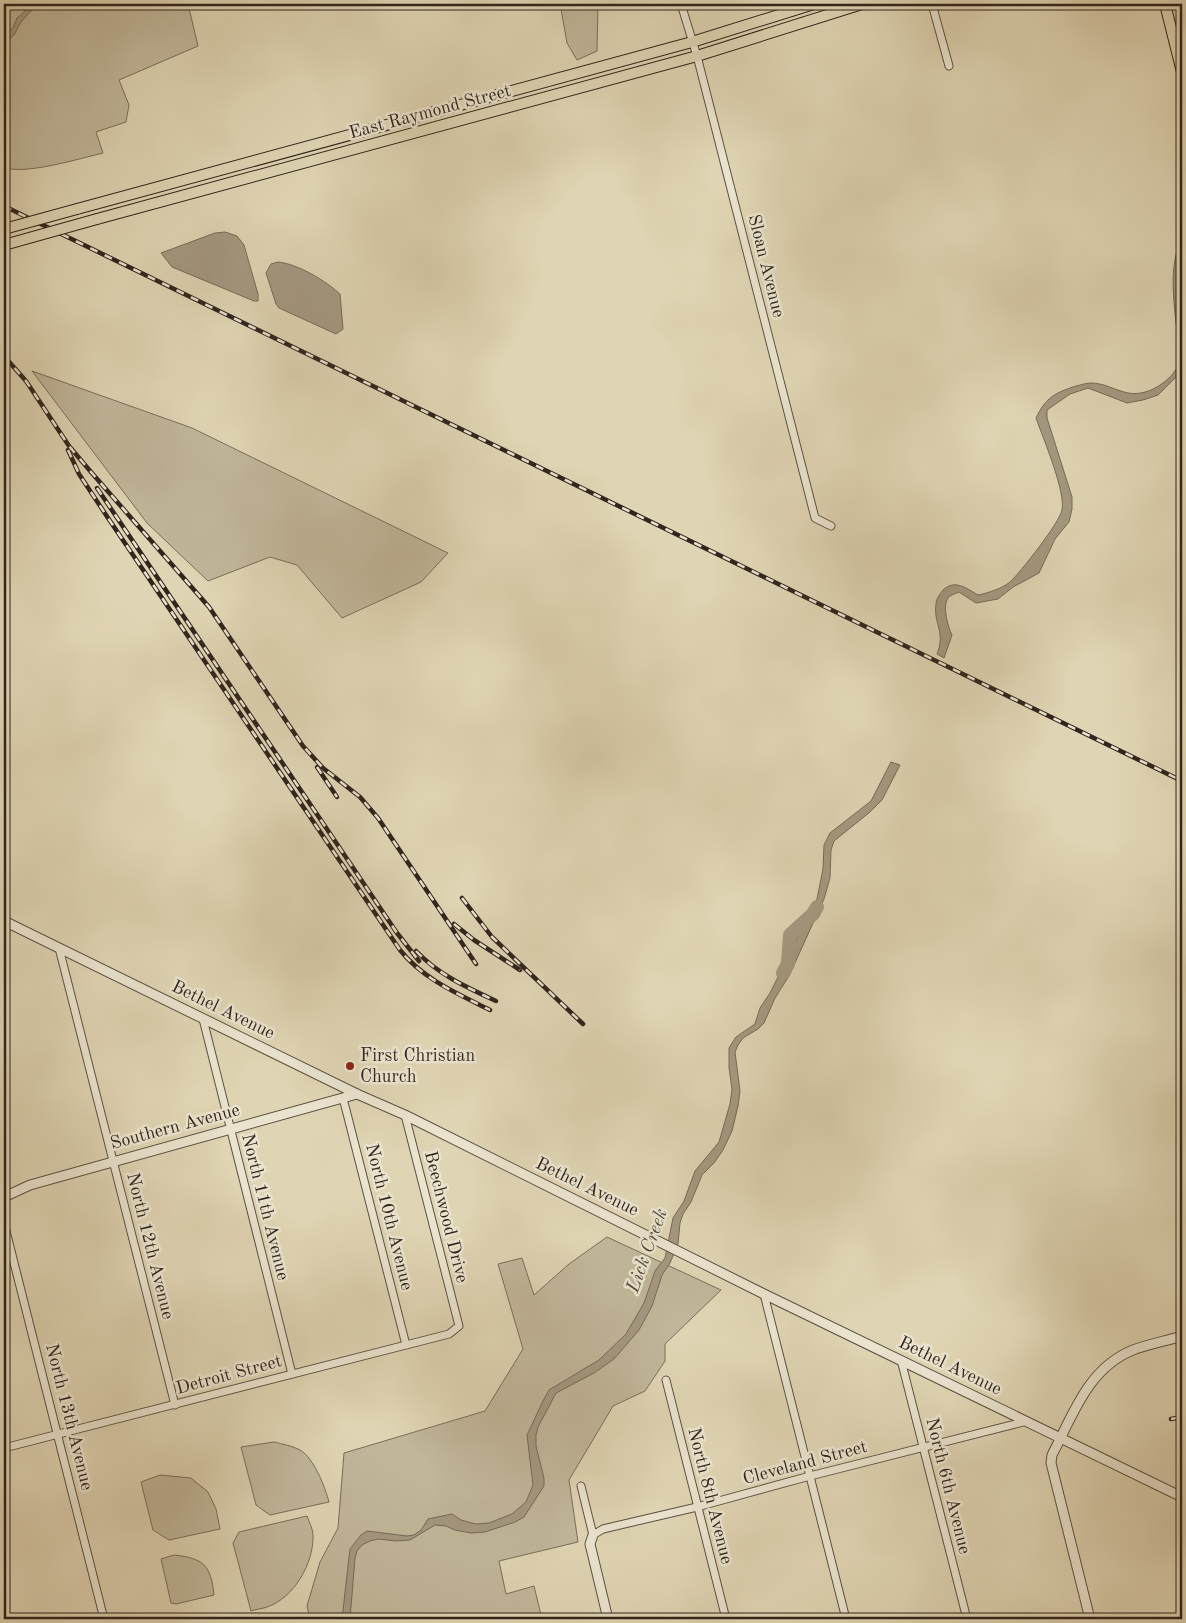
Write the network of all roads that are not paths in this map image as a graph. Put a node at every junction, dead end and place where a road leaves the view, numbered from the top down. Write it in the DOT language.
graph roads {
  1 [pos="682,4"];
  2 [pos="814,4"];
  3 [pos="862,4"];
  4 [pos="932,4"];
  5 [pos="1165,4"];
  6 [pos="1180,4"];
  7 [pos="1182,11"];
  8 [pos="692,42"];
  9 [pos="697,56"];
  10 [pos="949,66"];
  11 [pos="1182,72"];
  12 [pos="370,131"];
  13 [pos="374,144"];
  14 [pos="4,229"];
  15 [pos="4,245"];
  16 [pos="831,526"];
  17 [pos="4,921"];
  18 [pos="59,948"];
  19 [pos="203,1019"];
  20 [pos="357,1094"];
  21 [pos="343,1098"];
  22 [pos="405,1115"];
  23 [pos="230,1129"];
  24 [pos="113,1161"];
  25 [pos="4,1197"];
  26 [pos="4,1223"];
  27 [pos="764,1294"];
  28 [pos="458,1326"];
  29 [pos="1182,1336"];
  30 [pos="406,1345"];
  31 [pos="901,1360"];
  32 [pos="292,1374"];
  33 [pos="666,1380"];
  34 [pos="175,1405"];
  35 [pos="1026,1421"];
  36 [pos="57,1433"];
  37 [pos="1060,1437"];
  38 [pos="4,1448"];
  39 [pos="923,1448"];
  40 [pos="810,1476"];
  41 [pos="581,1486"];
  42 [pos="1182,1497"];
  43 [pos="698,1507"];
  44 [pos="593,1534"];
  45 [pos="104,1619"];
  46 [pos="608,1619"];
  47 [pos="726,1619"];
  48 [pos="846,1619"];
  49 [pos="967,1619"];
  50 [pos="1090,1619"];
  1 -- 8 [label="street, Sloan Avenue"];
  2 -- 8 [label="main road, East Raymond Street"];
  3 -- 9 [label="main road, East Raymond Street"];
  4 -- 10 [label="street"];
  5 -- 11 [label="main road"];
  6 -- 7 [label="main road"];
  8 -- 9 [label="street, Sloan Avenue"];
  8 -- 12 [label="main road, East Raymond Street"];
  9 -- 13 [label="main road, East Raymond Street"];
  9 -- 16 [label="street, Sloan Avenue"];
  12 -- 13 [label="main road"];
  12 -- 14 [label="main road, East Raymond Street, bridge"];
  13 -- 15 [label="main road, East Raymond Street, bridge"];
  17 -- 18 [label="street, Bethel Avenue"];
  18 -- 19 [label="street, Bethel Avenue"];
  18 -- 24 [label="street, North 12th Avenue"];
  19 -- 20 [label="street, Bethel Avenue"];
  19 -- 23 [label="street, North 11th Avenue"];
  20 -- 21 [label="street, Southern Avenue"];
  20 -- 22 [label="street, Bethel Avenue"];
  21 -- 23 [label="street, Southern Avenue"];
  21 -- 30 [label="street, North 10th Avenue"];
  22 -- 27 [label="street, Bethel Avenue"];
  22 -- 28 [label="street, Beechwood Drive"];
  23 -- 24 [label="street, Southern Avenue"];
  23 -- 32 [label="street, North 11th Avenue"];
  24 -- 25 [label="street, Southern Avenue"];
  24 -- 34 [label="street, North 12th Avenue"];
  26 -- 36 [label="street, North 13th Avenue"];
  27 -- 31 [label="street, Bethel Avenue"];
  27 -- 40 [label="street"];
  28 -- 30 [label="street, Detroit Street"];
  29 -- 37 [label="street"];
  30 -- 32 [label="street, Detroit Street"];
  31 -- 35 [label="street, Bethel Avenue"];
  31 -- 39 [label="street, North 6th Avenue"];
  32 -- 34 [label="street, Detroit Street"];
  33 -- 43 [label="street, North 8th Avenue"];
  34 -- 36 [label="street, Detroit Street"];
  35 -- 37 [label="street, Bethel Avenue"];
  35 -- 39 [label="street, Cleveland Street"];
  36 -- 38 [label="street, Detroit Street"];
  36 -- 45 [label="street, North 13th Avenue"];
  37 -- 42 [label="street, Bethel Avenue"];
  37 -- 50 [label="street"];
  39 -- 40 [label="street, Cleveland Street"];
  39 -- 49 [label="street, North 6th Avenue"];
  40 -- 43 [label="street, Cleveland Street"];
  40 -- 48 [label="street"];
  41 -- 44 [label="street"];
  43 -- 44 [label="street, Cleveland Street"];
  43 -- 47 [label="street, North 8th Avenue"];
  44 -- 46 [label="street"];
}
